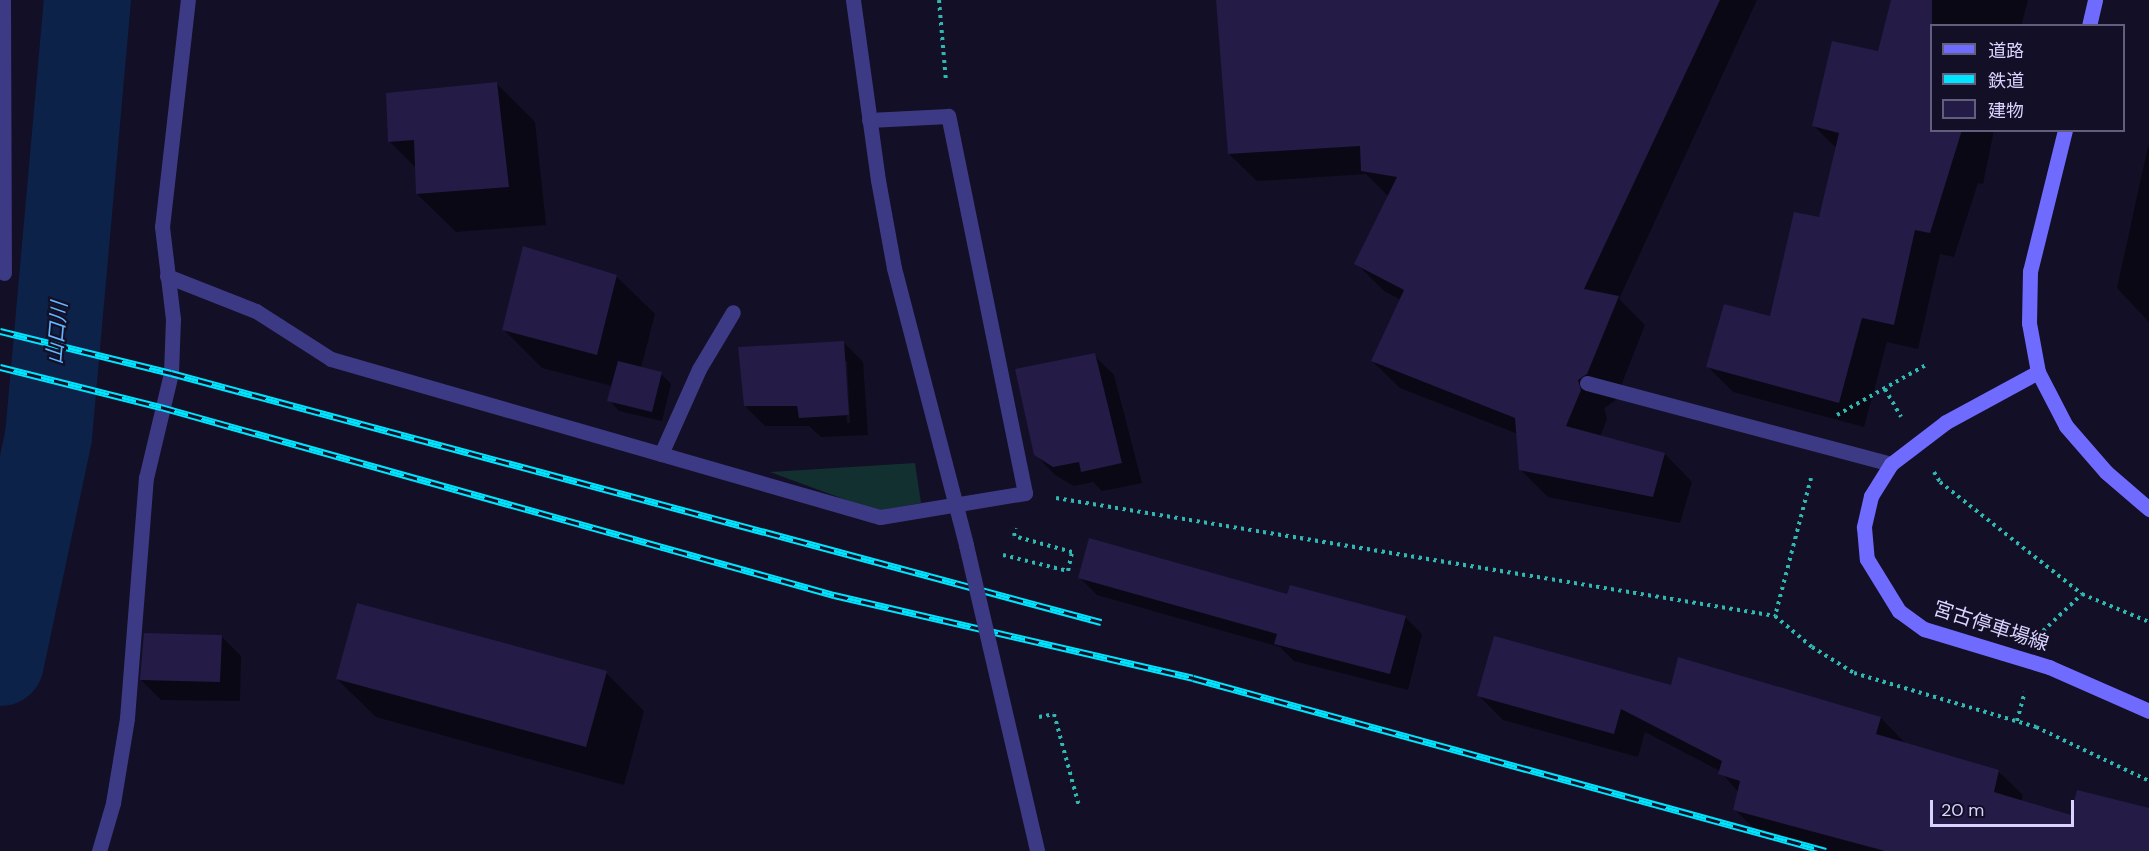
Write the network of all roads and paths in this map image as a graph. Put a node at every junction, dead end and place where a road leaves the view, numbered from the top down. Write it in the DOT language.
graph roads {
  1 [pos="3,0"];
  2 [pos="188,0"];
  3 [pos="853,0"];
  4 [pos="939,0"];
  5 [pos="2095,0"];
  6 [pos="2089,24"];
  7 [pos="948,116"];
  8 [pos="869,120"];
  9 [pos="2065,132"];
  10 [pos="4,273"];
  11 [pos="167,276"];
  12 [pos="733,312"];
  13 [pos="2038,372"];
  14 [pos="1587,383"];
  15 [pos="1884,389"];
  16 [pos="1916,442"];
  17 [pos="661,454"];
  18 [pos="1891,464"];
  19 [pos="1025,493"];
  20 [pos="2149,509"];
  21 [pos="966,545"];
  22 [pos="2082,594"];
  23 [pos="1775,616"];
  24 [pos="2149,621"];
  25 [pos="2034,661"];
  26 [pos="2149,711"];
  27 [pos="99,851"];
  28 [pos="1037,851"];
  1 -- 10 [label="street"];
  2 -- 11 [label="street"];
  3 -- 8 [label="street"];
  4 -- 7 [label="path"];
  5 -- 6 [label="main road"];
  7 -- 8 [label="street"];
  7 -- 19 [label="street"];
  8 -- 21 [label="street, bridge"];
  9 -- 13 [label="main road"];
  11 -- 17 [label="street"];
  11 -- 27 [label="street"];
  12 -- 17 [label="street"];
  13 -- 16 [label="main road, 宮古停車場線"];
  13 -- 20 [label="main road"];
  14 -- 18 [label="street"];
  15 -- 16 [label="path"];
  16 -- 18 [label="main road, 宮古停車場線"];
  16 -- 22 [label="path"];
  17 -- 19 [label="street"];
  18 -- 25 [label="main road, 宮古停車場線"];
  19 -- 21 [label="path"];
  19 -- 23 [label="path"];
  21 -- 28 [label="street, bridge"];
  22 -- 24 [label="path"];
  22 -- 25 [label="path"];
  25 -- 26 [label="main road, 宮古停車場線"];
}
